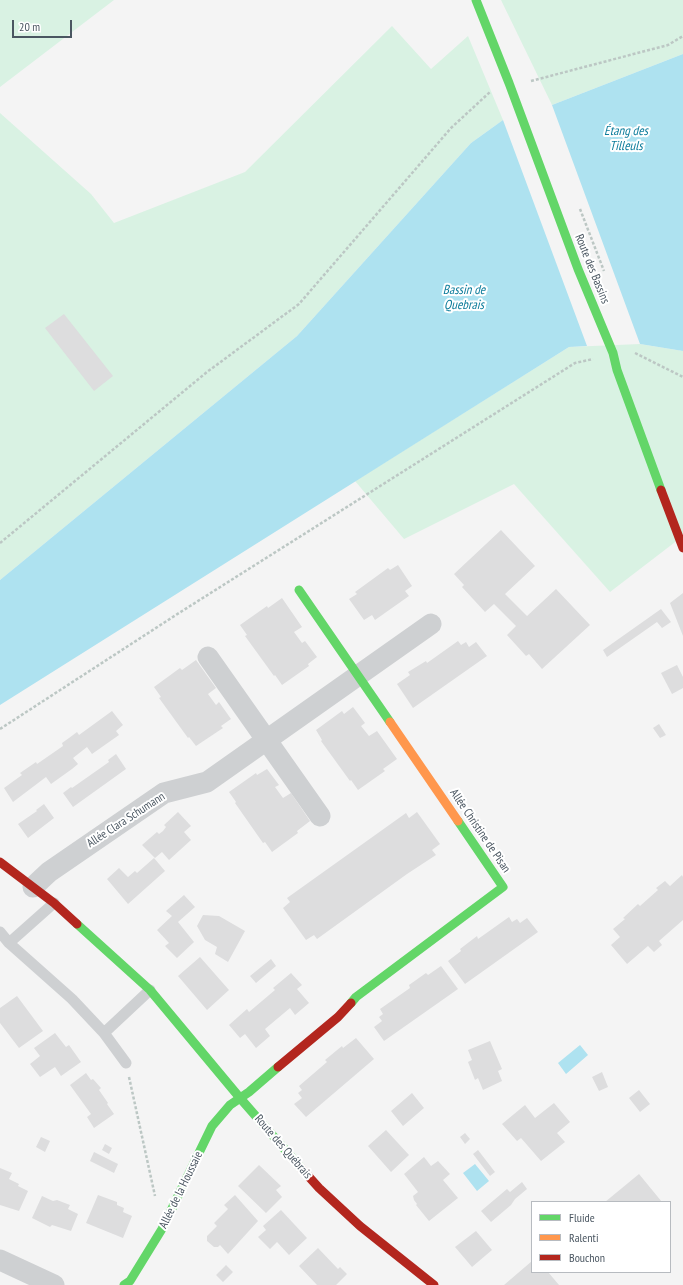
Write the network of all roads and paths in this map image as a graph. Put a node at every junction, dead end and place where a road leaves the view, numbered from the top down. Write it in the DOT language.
graph roads {
  1 [pos="476,0"];
  2 [pos="683,36"];
  3 [pos="535,88"];
  4 [pos="488,93"];
  5 [pos="579,206"];
  6 [pos="604,272"];
  7 [pos="613,353"];
  8 [pos="683,377"];
  9 [pos="0,543"];
  10 [pos="683,548"];
  11 [pos="299,590"];
  12 [pos="431,624"];
  13 [pos="208,657"];
  14 [pos="359,676"];
  15 [pos="0,729"];
  16 [pos="266,740"];
  17 [pos="320,816"];
  18 [pos="0,862"];
  19 [pos="33,887"];
  20 [pos="54,903"];
  21 [pos="0,932"];
  22 [pos="9,943"];
  23 [pos="150,990"];
  24 [pos="104,1033"];
  25 [pos="126,1063"];
  26 [pos="240,1098"];
  27 [pos="156,1199"];
  28 [pos="0,1260"];
  29 [pos="54,1285"];
  30 [pos="124,1285"];
  31 [pos="434,1285"];
  1 -- 7 [label="street, Route des Bassins"];
  2 -- 3 [label="path"];
  4 -- 9 [label="path"];
  5 -- 6 [label="path"];
  7 -- 8 [label="path"];
  7 -- 10 [label="street, Route des Bassins"];
  7 -- 15 [label="path"];
  11 -- 14 [label="street, Allée Christine de Pisan"];
  12 -- 14 [label="street, Allée Clara Schumann"];
  13 -- 16 [label="street"];
  14 -- 16 [label="street, Allée Clara Schumann"];
  14 -- 26 [label="street, Allée Christine de Pisan"];
  16 -- 17 [label="street"];
  16 -- 19 [label="street, Allée Clara Schumann"];
  18 -- 19 [label="street, Route des Québrais"];
  19 -- 20 [label="street, Route des Québrais"];
  20 -- 22 [label="lane"];
  20 -- 23 [label="street, Route des Québrais"];
  21 -- 22 [label="lane"];
  22 -- 24 [label="lane"];
  23 -- 24 [label="lane"];
  23 -- 26 [label="street, Route des Québrais"];
  24 -- 25 [label="lane"];
  25 -- 27 [label="path"];
  26 -- 30 [label="street, Allée de la Houssaie"];
  26 -- 31 [label="street, Route des Québrais"];
  28 -- 29 [label="street"];
}
